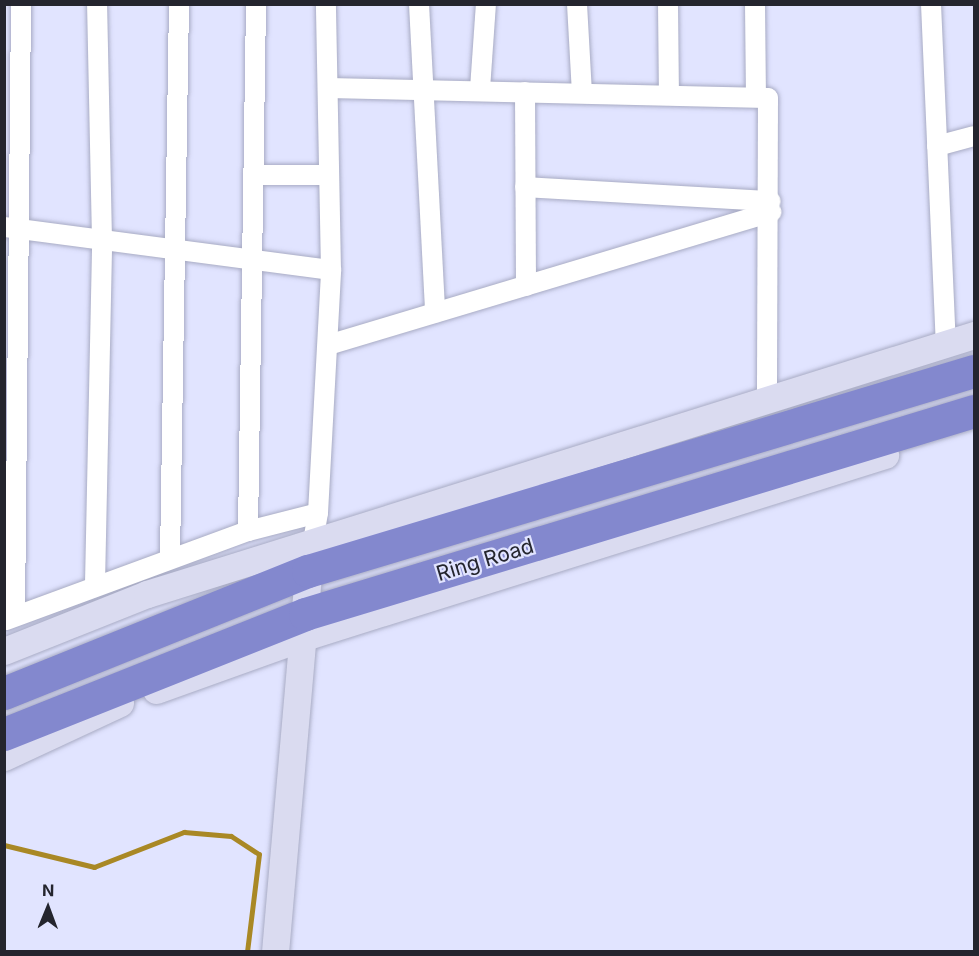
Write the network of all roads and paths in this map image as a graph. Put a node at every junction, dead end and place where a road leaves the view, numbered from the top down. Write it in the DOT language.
graph roads {
  1 [pos="21,4"];
  2 [pos="97,4"];
  3 [pos="179,4"];
  4 [pos="256,4"];
  5 [pos="326,4"];
  6 [pos="419,4"];
  7 [pos="486,4"];
  8 [pos="577,4"];
  9 [pos="668,4"];
  10 [pos="755,4"];
  11 [pos="931,4"];
  12 [pos="328,88"];
  13 [pos="480,89"];
  14 [pos="424,90"];
  15 [pos="525,92"];
  16 [pos="582,93"];
  17 [pos="669,95"];
  18 [pos="756,97"];
  19 [pos="975,136"];
  20 [pos="937,146"];
  21 [pos="254,175"];
  22 [pos="329,175"];
  23 [pos="525,187"];
  24 [pos="771,206"];
  25 [pos="10,228"];
  26 [pos="102,240"];
  27 [pos="178,250"];
  28 [pos="253,259"];
  29 [pos="331,270"];
  30 [pos="526,286"];
  31 [pos="435,313"];
  32 [pos="975,335"];
  33 [pos="946,344"];
  34 [pos="328,345"];
  35 [pos="975,370"];
  36 [pos="767,400"];
  37 [pos="975,411"];
  38 [pos="975,427"];
  39 [pos="318,513"];
  40 [pos="248,531"];
  41 [pos="310,556"];
  42 [pos="170,558"];
  43 [pos="95,584"];
  44 [pos="10,618"];
  45 [pos="304,626"];
  46 [pos="4,651"];
  47 [pos="4,693"];
  48 [pos="4,734"];
  49 [pos="4,757"];
  50 [pos="275,951"];
  1 -- 25 [label="street"];
  2 -- 26 [label="street"];
  3 -- 27 [label="street"];
  4 -- 21 [label="street"];
  5 -- 12 [label="street"];
  6 -- 14 [label="street"];
  7 -- 13 [label="street"];
  8 -- 16 [label="street"];
  9 -- 17 [label="street"];
  10 -- 18 [label="street"];
  11 -- 20 [label="street"];
  12 -- 14 [label="street"];
  12 -- 22 [label="street"];
  13 -- 14 [label="street"];
  13 -- 15 [label="street"];
  14 -- 31 [label="street"];
  15 -- 16 [label="street"];
  15 -- 23 [label="street"];
  16 -- 17 [label="street"];
  17 -- 18 [label="street"];
  18 -- 24 [label="street"];
  19 -- 20 [label="street"];
  20 -- 33 [label="street"];
  21 -- 22 [label="street"];
  21 -- 28 [label="street"];
  22 -- 29 [label="street"];
  23 -- 24 [label="street"];
  23 -- 30 [label="street"];
  24 -- 30 [label="street"];
  24 -- 36 [label="street"];
  25 -- 26 [label="street"];
  25 -- 44 [label="street"];
  26 -- 27 [label="street"];
  26 -- 43 [label="street"];
  27 -- 28 [label="street"];
  27 -- 42 [label="street"];
  28 -- 29 [label="street"];
  28 -- 40 [label="street"];
  29 -- 34 [label="street"];
  30 -- 31 [label="street"];
  31 -- 34 [label="street"];
  32 -- 33 [label="street"];
  33 -- 36 [label="street"];
  34 -- 39 [label="street"];
  35 -- 41 [label="highway, Ring Road"];
  36 -- 41 [label="street"];
  37 -- 45 [label="highway, Ring Road"];
  38 -- 45 [label="street"];
  39 -- 40 [label="street"];
  39 -- 41 [label="street"];
  40 -- 42 [label="street"];
  41 -- 45 [label="street"];
  41 -- 46 [label="street"];
  41 -- 47 [label="highway, Ring Road"];
  42 -- 43 [label="street"];
  43 -- 44 [label="street"];
  45 -- 48 [label="highway, Ring Road"];
  45 -- 49 [label="street"];
  45 -- 50 [label="street"];
}
